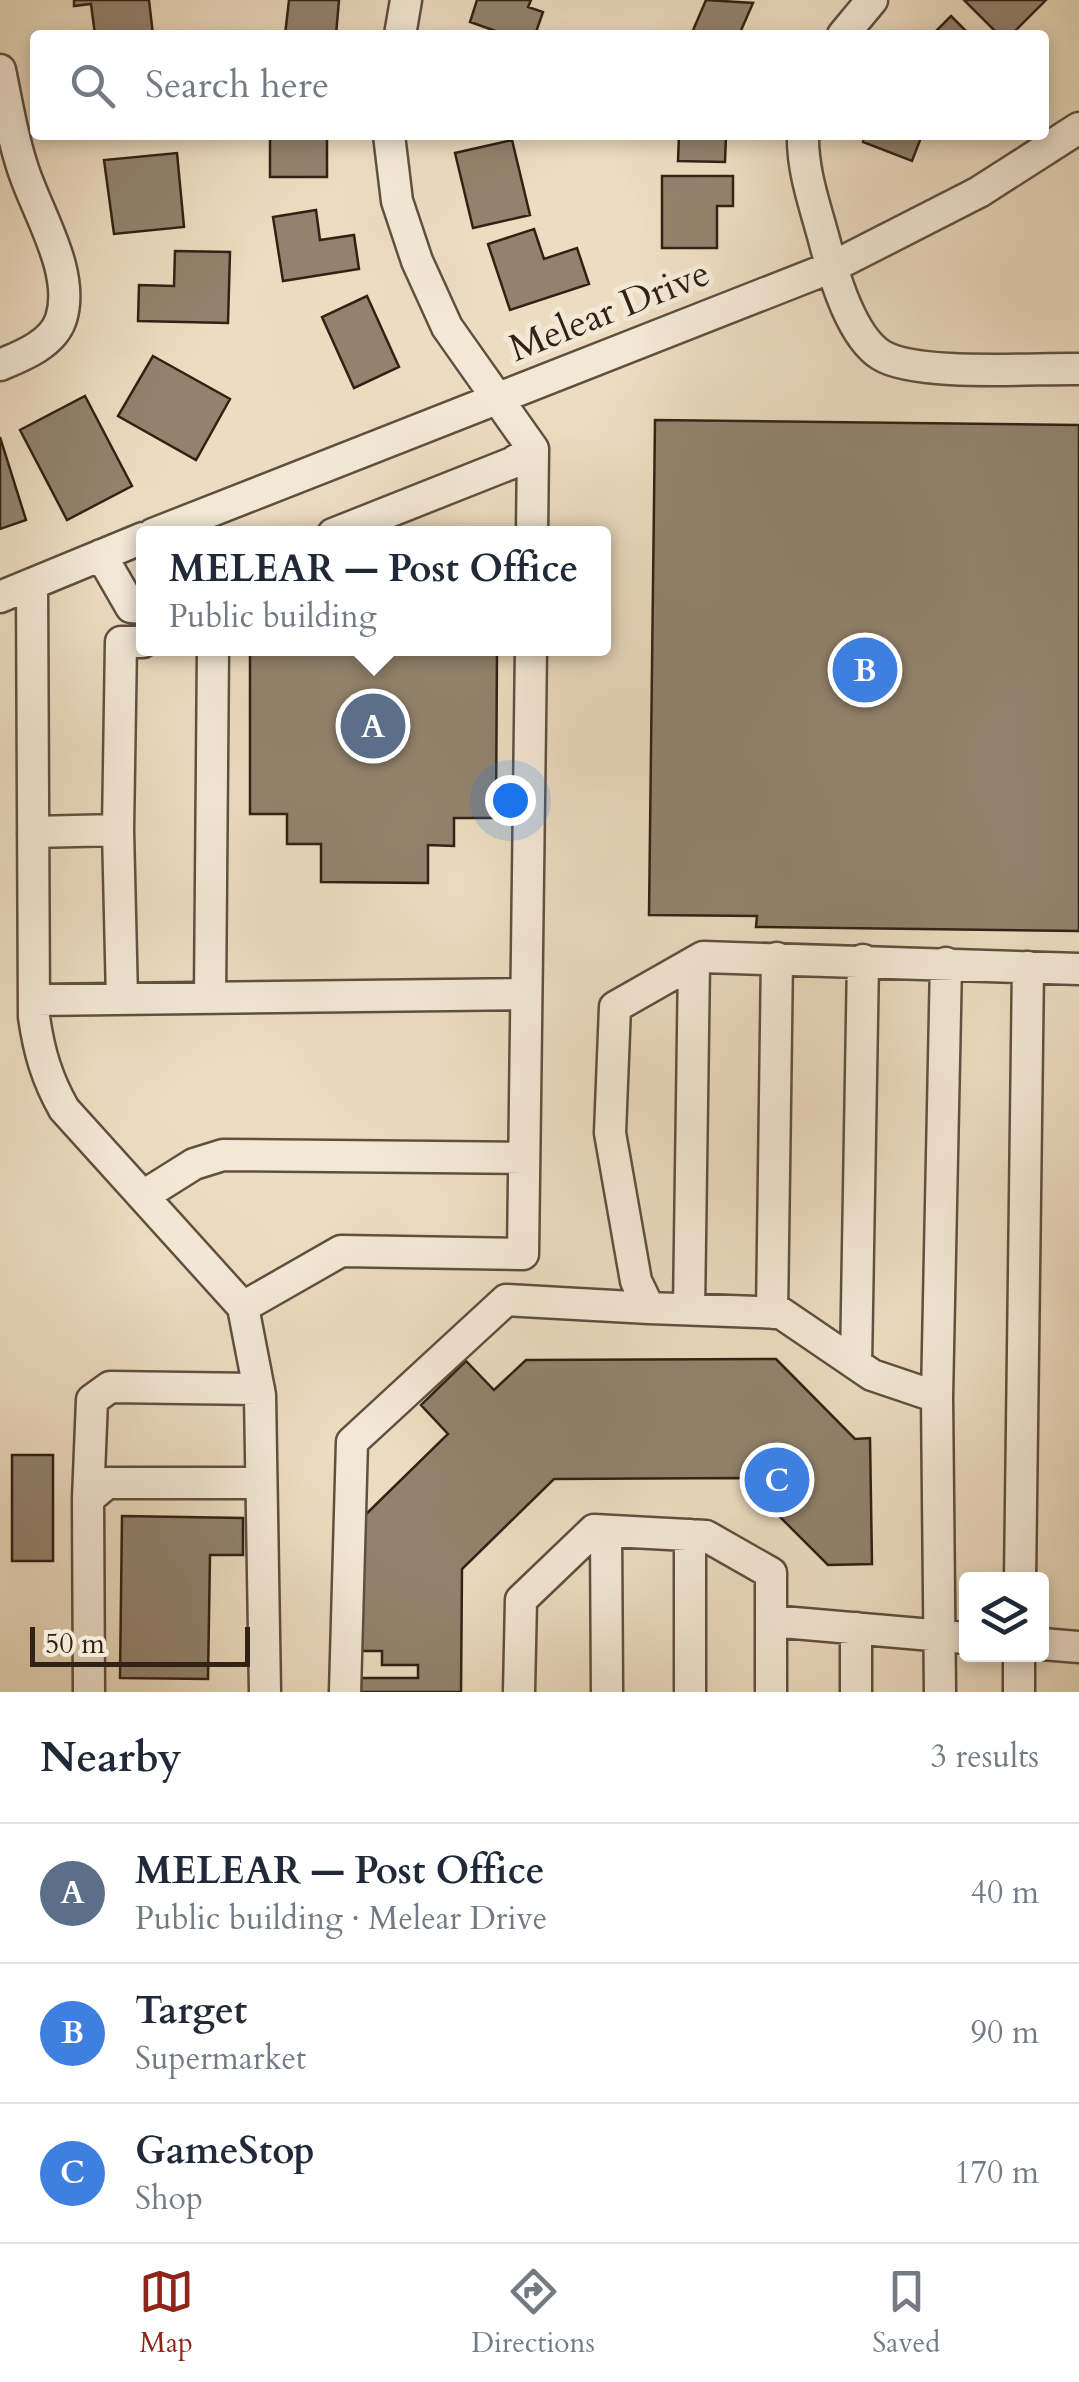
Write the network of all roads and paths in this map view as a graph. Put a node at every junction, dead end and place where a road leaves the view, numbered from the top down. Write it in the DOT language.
graph roads {
  1 [pos="406,0"];
  2 [pos="872,0"];
  3 [pos="401,30"];
  4 [pos="847,30"];
  5 [pos="0,70"];
  6 [pos="1079,128"];
  7 [pos="390,140"];
  8 [pos="803,140"];
  9 [pos="832,266"];
  10 [pos="0,365"];
  11 [pos="1079,369"];
  12 [pos="498,398"];
  13 [pos="534,448"];
  14 [pos="173,526"];
  15 [pos="353,526"];
  16 [pos="532,526"];
  17 [pos="136,541"];
  18 [pos="101,555"];
  19 [pos="32,584"];
  20 [pos="0,597"];
  21 [pos="136,607"];
  22 [pos="136,642"];
  23 [pos="213,656"];
  24 [pos="531,656"];
  25 [pos="118,830"];
  26 [pos="33,832"];
  27 [pos="778,958"];
  28 [pos="863,960"];
  29 [pos="694,962"];
  30 [pos="946,963"];
  31 [pos="1028,967"];
  32 [pos="1079,970"];
  33 [pos="526,994"];
  34 [pos="210,998"];
  35 [pos="122,999"];
  36 [pos="34,1000"];
  37 [pos="524,1158"];
  38 [pos="143,1196"];
  39 [pos="243,1308"];
  40 [pos="648,1308"];
  41 [pos="689,1310"];
  42 [pos="772,1313"];
  43 [pos="856,1364"];
  44 [pos="259,1389"];
  45 [pos="937,1397"];
  46 [pos="261,1483"];
  47 [pos="88,1499"];
  48 [pos="606,1530"];
  49 [pos="690,1535"];
  50 [pos="1020,1572"];
  51 [pos="771,1621"];
  52 [pos="856,1628"];
  53 [pos="954,1637"];
  54 [pos="1049,1645"];
  55 [pos="1079,1648"];
  56 [pos="1019,1662"];
  57 [pos="88,1692"];
  58 [pos="264,1692"];
  59 [pos="345,1692"];
  60 [pos="519,1692"];
  61 [pos="606,1692"];
  62 [pos="690,1692"];
  63 [pos="771,1692"];
  64 [pos="856,1692"];
  65 [pos="940,1692"];
  66 [pos="1019,1692"];
  1 -- 3 [label="street"];
  2 -- 4 [label="street"];
  5 -- 10 [label="street"];
  6 -- 9 [label="street, Melear Drive"];
  7 -- 12 [label="street"];
  8 -- 9 [label="street"];
  9 -- 11 [label="street"];
  9 -- 12 [label="street, Melear Drive"];
  12 -- 13 [label="street"];
  12 -- 14 [label="street, Melear Drive"];
  13 -- 15 [label="street"];
  13 -- 16 [label="street"];
  17 -- 18 [label="street"];
  18 -- 19 [label="street"];
  18 -- 21 [label="street"];
  19 -- 20 [label="street"];
  19 -- 26 [label="street"];
  22 -- 25 [label="street"];
  23 -- 34 [label="street"];
  24 -- 33 [label="street"];
  25 -- 26 [label="street"];
  25 -- 35 [label="street"];
  26 -- 36 [label="street"];
  27 -- 28 [label="street"];
  27 -- 29 [label="street"];
  27 -- 42 [label="street"];
  28 -- 30 [label="street"];
  28 -- 43 [label="street"];
  29 -- 40 [label="street"];
  29 -- 41 [label="street"];
  30 -- 31 [label="street"];
  30 -- 45 [label="street"];
  31 -- 32 [label="street"];
  31 -- 50 [label="street"];
  33 -- 34 [label="street"];
  33 -- 37 [label="street"];
  34 -- 35 [label="street"];
  35 -- 36 [label="street"];
  36 -- 38 [label="street"];
  37 -- 38 [label="street"];
  37 -- 39 [label="street"];
  38 -- 39 [label="street"];
  39 -- 44 [label="street"];
  40 -- 41 [label="street"];
  40 -- 59 [label="street"];
  41 -- 42 [label="street"];
  42 -- 43 [label="street"];
  43 -- 45 [label="street"];
  44 -- 46 [label="street"];
  44 -- 47 [label="street"];
  45 -- 53 [label="street"];
  46 -- 47 [label="street"];
  46 -- 58 [label="street"];
  47 -- 57 [label="street"];
  48 -- 49 [label="street"];
  48 -- 60 [label="street"];
  48 -- 61 [label="street"];
  49 -- 51 [label="street"];
  49 -- 62 [label="street"];
  51 -- 52 [label="street"];
  51 -- 63 [label="street"];
  52 -- 53 [label="street"];
  52 -- 64 [label="street"];
  53 -- 65 [label="street"];
  54 -- 55 [label="street"];
  56 -- 66 [label="street"];
}
